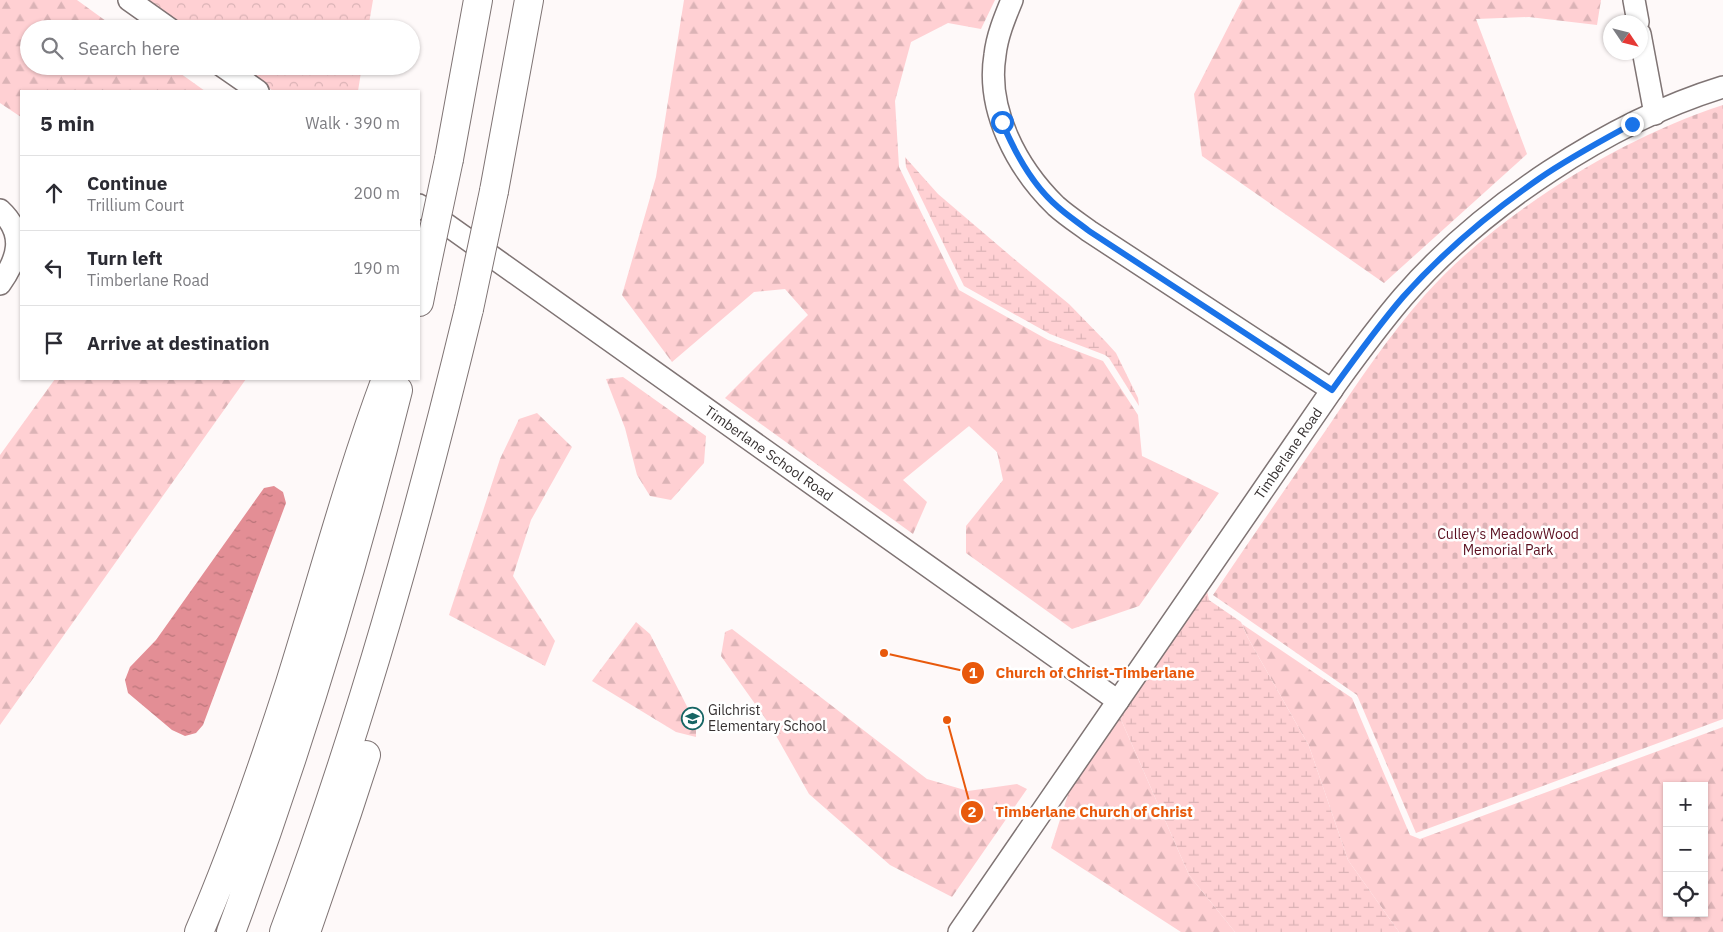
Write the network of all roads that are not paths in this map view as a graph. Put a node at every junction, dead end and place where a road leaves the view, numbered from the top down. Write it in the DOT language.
graph roads {
  1 [pos="129,0"];
  2 [pos="478,0"];
  3 [pos="529,0"];
  4 [pos="1012,0"];
  5 [pos="1634,0"];
  6 [pos="1637,15"];
  7 [pos="157,20"];
  8 [pos="1645,60"];
  9 [pos="235,75"];
  10 [pos="1723,87"];
  11 [pos="257,90"];
  12 [pos="1655,114"];
  13 [pos="420,207"];
  14 [pos="0,210"];
  15 [pos="0,284"];
  16 [pos="421,290"];
  17 [pos="386,380"];
  18 [pos="401,380"];
  19 [pos="1332,390"];
  20 [pos="444,412"];
  21 [pos="1118,702"];
  22 [pos="199,932"];
  23 [pos="231,932"];
  24 [pos="284,932"];
  25 [pos="306,932"];
  26 [pos="959,932"];
  1 -- 7 [label="street"];
  2 -- 16 [label="highway, bridge"];
  3 -- 20 [label="highway, bridge"];
  4 -- 19 [label="street"];
  5 -- 6 [label="street"];
  8 -- 12 [label="street"];
  9 -- 11 [label="street"];
  10 -- 12 [label="street, Timberlane Road"];
  12 -- 19 [label="street, Timberlane Road"];
  13 -- 21 [label="street, Timberlane School Road"];
  14 -- 15 [label="street"];
  17 -- 22 [label="highway"];
  18 -- 23 [label="highway"];
  19 -- 21 [label="street, Timberlane Road"];
  20 -- 24 [label="highway"];
  20 -- 25 [label="highway"];
  21 -- 26 [label="street, Timberlane Road"];
}
